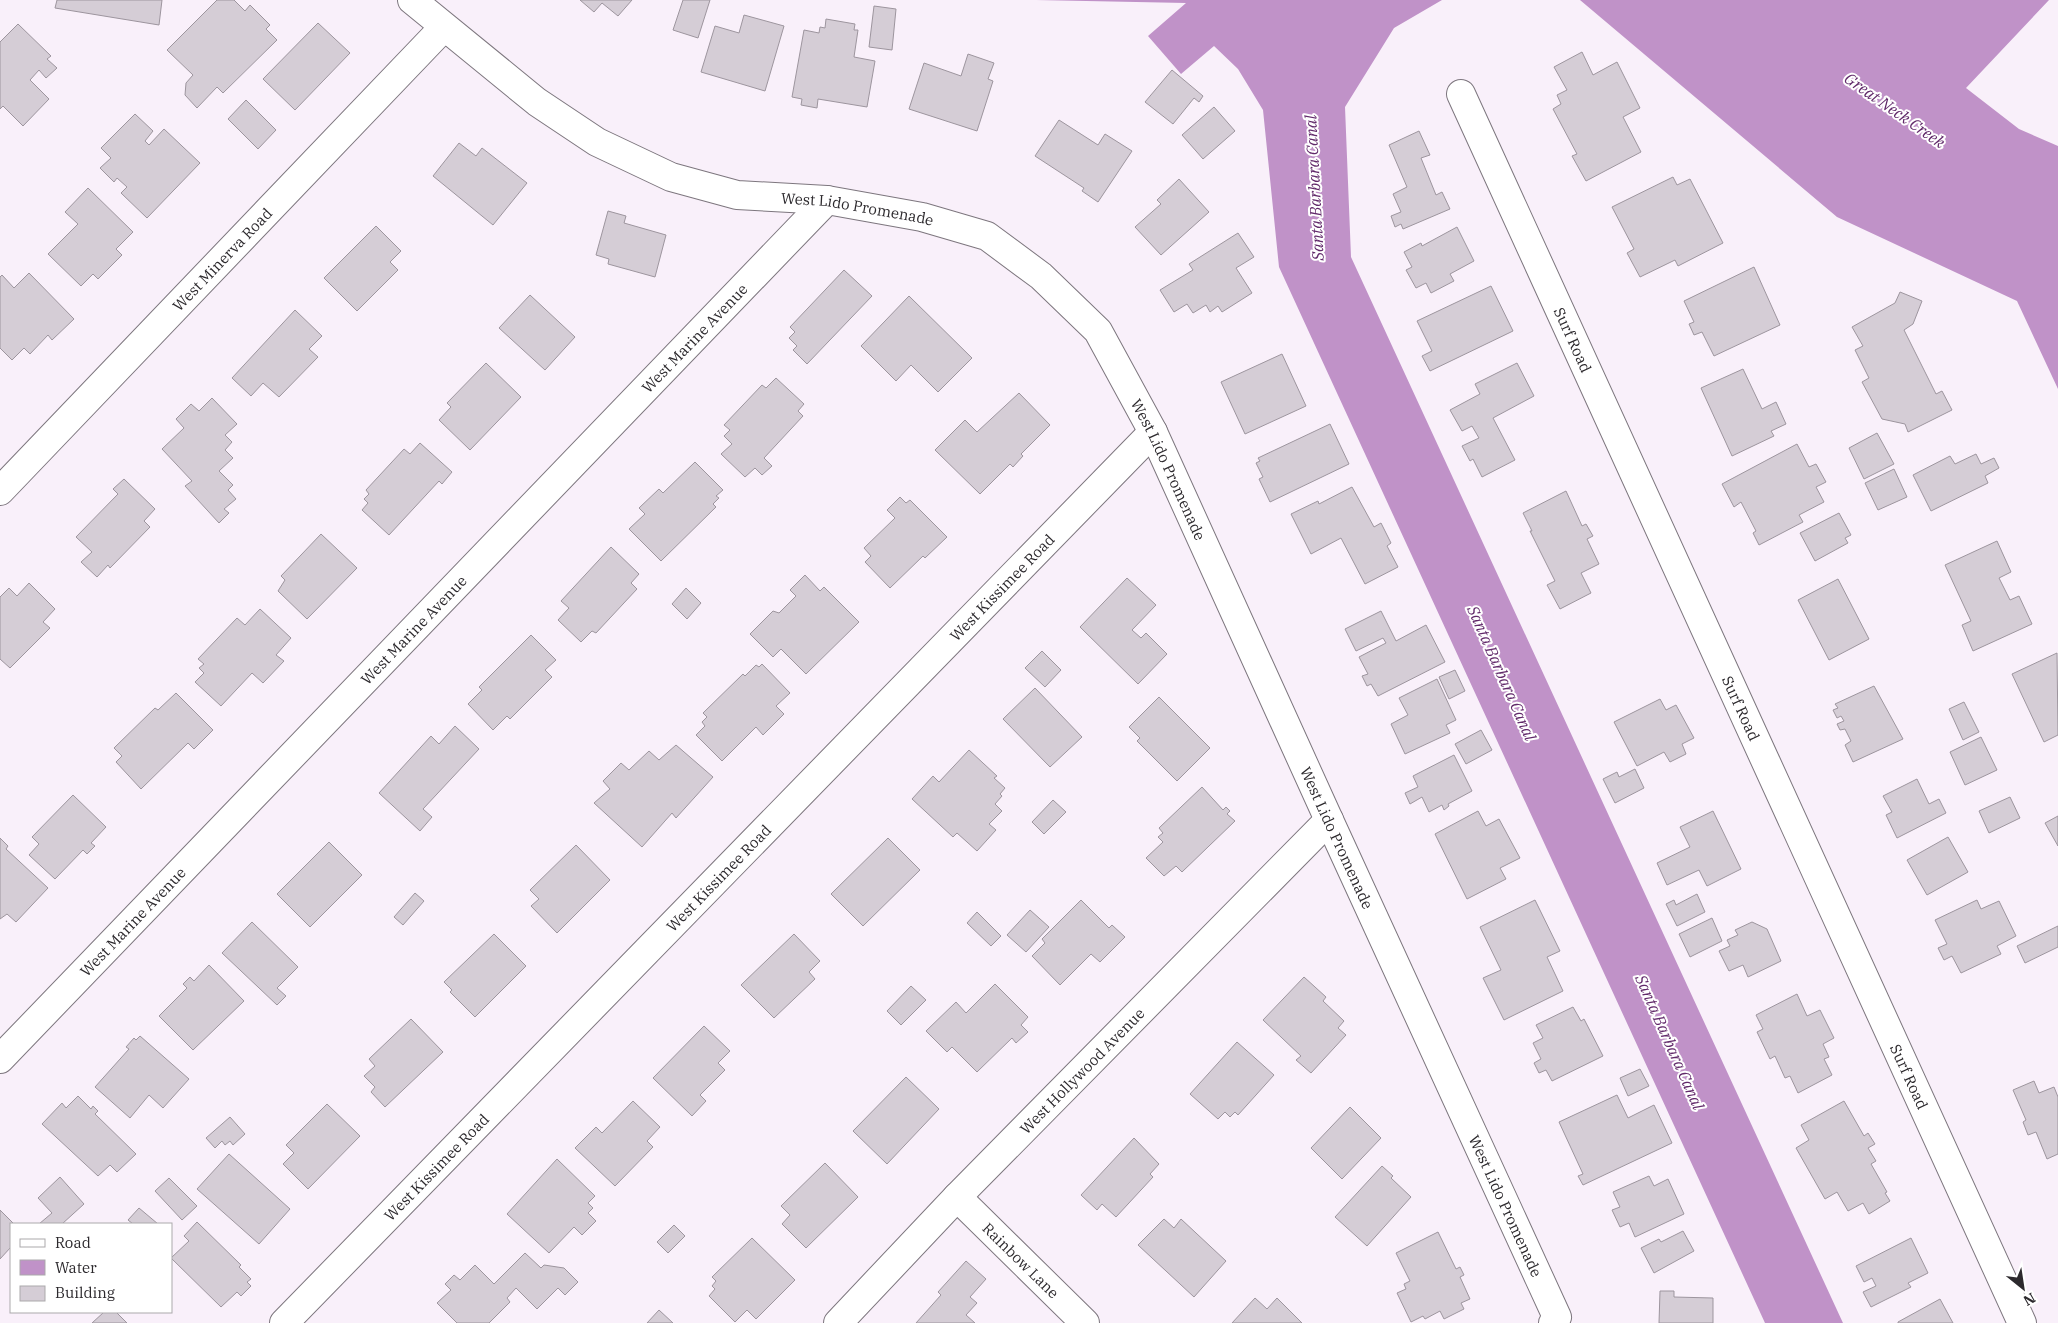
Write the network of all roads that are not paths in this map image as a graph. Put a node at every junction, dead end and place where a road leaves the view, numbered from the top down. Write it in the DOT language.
graph roads {
  1 [pos="412,0"];
  2 [pos="444,27"];
  3 [pos="1461,94"];
  4 [pos="827,200"];
  5 [pos="1153,432"];
  6 [pos="0,491"];
  7 [pos="1328,820"];
  8 [pos="0,1059"];
  9 [pos="957,1197"];
  10 [pos="284,1323"];
  11 [pos="838,1323"];
  12 [pos="1085,1323"];
  13 [pos="1553,1323"];
  14 [pos="2022,1323"];
  1 -- 2 [label="street, West Lido Promenade"];
  2 -- 4 [label="street, West Lido Promenade"];
  2 -- 6 [label="street, West Minerva Road"];
  3 -- 14 [label="street, Surf Road"];
  4 -- 5 [label="street, West Lido Promenade"];
  4 -- 8 [label="street, West Marine Avenue"];
  5 -- 7 [label="street, West Lido Promenade"];
  5 -- 10 [label="street, West Kissimee Road"];
  7 -- 9 [label="street, West Hollywood Avenue"];
  7 -- 13 [label="street, West Lido Promenade"];
  9 -- 11 [label="street, West Hollywood Avenue"];
  9 -- 12 [label="street, Rainbow Lane"];
}
